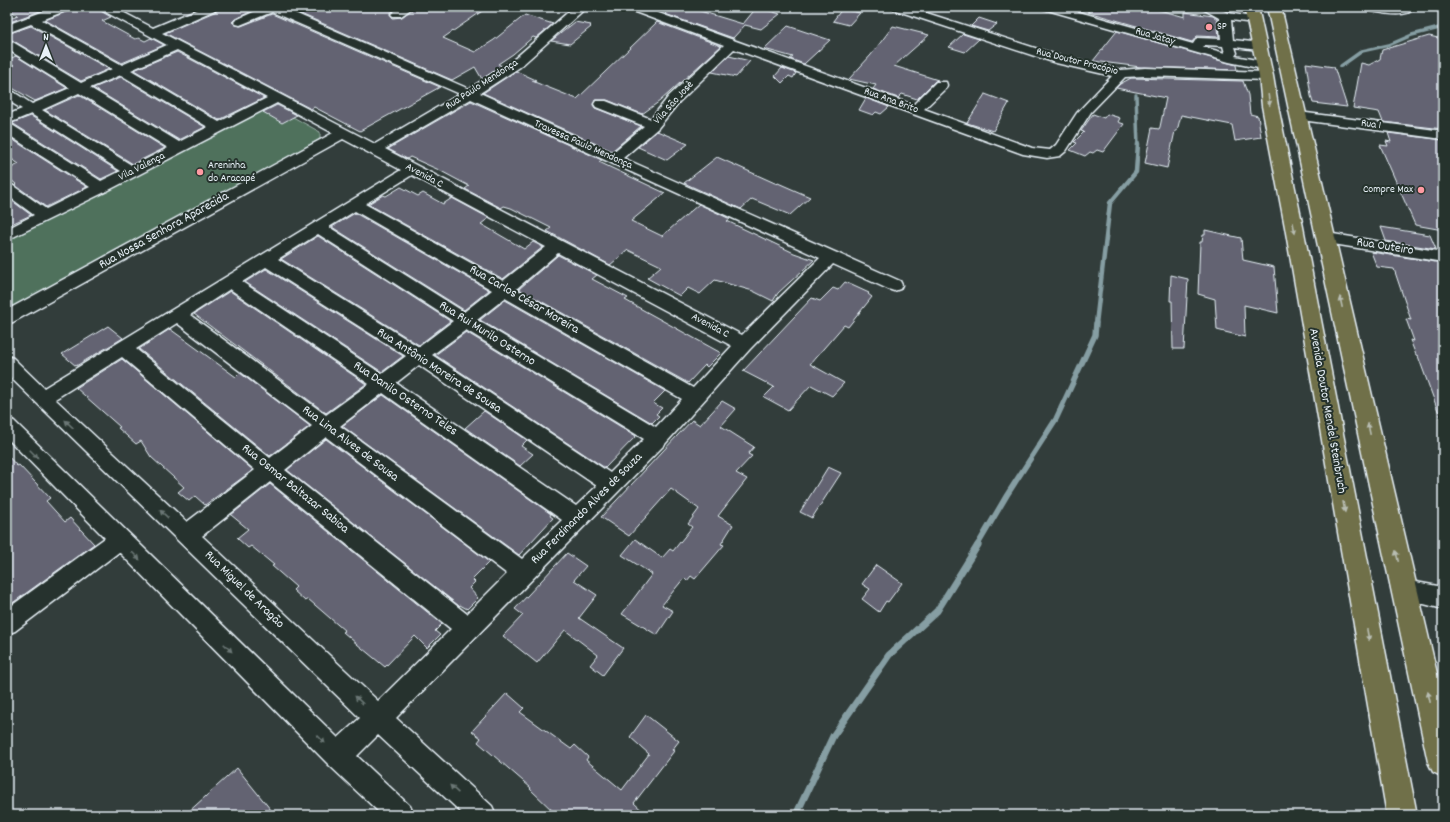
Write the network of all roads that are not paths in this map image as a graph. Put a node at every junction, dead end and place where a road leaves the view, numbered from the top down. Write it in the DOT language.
graph roads {
  1 [pos="66,7"];
  2 [pos="104,7"];
  3 [pos="213,7"];
  4 [pos="272,7"];
  5 [pos="408,7"];
  6 [pos="582,7"];
  7 [pos="631,7"];
  8 [pos="896,7"];
  9 [pos="1048,7"];
  10 [pos="1207,7"];
  11 [pos="1274,7"];
  12 [pos="1366,7"];
  13 [pos="1410,7"];
  14 [pos="1249,11"];
  15 [pos="397,14"];
  16 [pos="1225,16"];
  17 [pos="33,20"];
  18 [pos="240,22"];
  19 [pos="7,29"];
  20 [pos="152,33"];
  21 [pos="1228,42"];
  22 [pos="7,44"];
  23 [pos="732,44"];
  24 [pos="176,46"];
  25 [pos="1196,48"];
  26 [pos="1233,59"];
  27 [pos="1262,62"];
  28 [pos="122,70"];
  29 [pos="1121,74"];
  30 [pos="941,85"];
  31 [pos="81,88"];
  32 [pos="7,94"];
  33 [pos="470,94"];
  34 [pos="277,98"];
  35 [pos="601,104"];
  36 [pos="31,109"];
  37 [pos="915,110"];
  38 [pos="1299,116"];
  39 [pos="7,120"];
  40 [pos="653,125"];
  41 [pos="7,128"];
  42 [pos="219,128"];
  43 [pos="343,133"];
  44 [pos="1443,135"];
  45 [pos="179,148"];
  46 [pos="374,150"];
  47 [pos="613,159"];
  48 [pos="412,169"];
  49 [pos="132,172"];
  50 [pos="7,188"];
  51 [pos="102,188"];
  52 [pos="355,204"];
  53 [pos="45,216"];
  54 [pos="318,227"];
  55 [pos="7,235"];
  56 [pos="1327,238"];
  57 [pos="557,246"];
  58 [pos="1443,256"];
  59 [pos="830,257"];
  60 [pos="267,260"];
  61 [pos="231,282"];
  62 [pos="894,285"];
  63 [pos="504,288"];
  64 [pos="178,315"];
  65 [pos="7,318"];
  66 [pos="465,321"];
  67 [pos="744,344"];
  68 [pos="124,349"];
  69 [pos="418,356"];
  70 [pos="7,363"];
  71 [pos="382,382"];
  72 [pos="693,397"];
  73 [pos="42,398"];
  74 [pos="7,426"];
  75 [pos="326,426"];
  76 [pos="658,438"];
  77 [pos="270,470"];
  78 [pos="611,484"];
  79 [pos="576,518"];
  80 [pos="187,535"];
  81 [pos="119,540"];
  82 [pos="524,573"];
  83 [pos="1405,590"];
  84 [pos="1443,598"];
  85 [pos="7,623"];
  86 [pos="468,628"];
  87 [pos="378,718"];
  88 [pos="338,756"];
  89 [pos="1443,762"];
  90 [pos="401,815"];
  91 [pos="483,815"];
  92 [pos="1402,815"];
  1 -- 17 [label="street"];
  2 -- 20 [label="street, Avenida C"];
  3 -- 20 [label="street"];
  4 -- 18 [label="street"];
  4 -- 33 [label="street, Travessa Paulo Mendonça"];
  5 -- 15 [label="street"];
  6 -- 33 [label="street, Rua Paulo Mendonça"];
  7 -- 23 [label="street, Rua Ana Brito"];
  8 -- 29 [label="street, Rua Doutor Procópio"];
  9 -- 25 [label="street, Rua Jatay"];
  10 -- 16 [label="street"];
  11 -- 38 [label="highway"];
  12 -- 13 [label="street"];
  14 -- 16 [label="street"];
  14 -- 27 [label="highway, Avenida Doutor Mendel Steinbruch"];
  16 -- 21 [label="street"];
  17 -- 19 [label="street"];
  17 -- 28 [label="street"];
  20 -- 24 [label="street, Avenida C"];
  21 -- 25 [label="street"];
  21 -- 26 [label="street"];
  21 -- 27 [label="street"];
  22 -- 31 [label="street"];
  23 -- 37 [label="street, Rua Ana Brito"];
  23 -- 40 [label="street, Vila São Josè"];
  24 -- 28 [label="street"];
  24 -- 34 [label="street, Avenida C"];
  25 -- 26 [label="street, Rua Jatay"];
  26 -- 27 [label="street, Rua Jatay"];
  27 -- 29 [label="street, Rua Doutor Procópio"];
  27 -- 92 [label="highway, Avenida Doutor Mendel Steinbruch, one-way"];
  28 -- 31 [label="street"];
  28 -- 42 [label="street"];
  29 -- 37 [label="street, Rua Ana Brito"];
  30 -- 37 [label="street"];
  31 -- 36 [label="street"];
  31 -- 45 [label="street"];
  32 -- 36 [label="street"];
  33 -- 46 [label="street, Rua Paulo Mendonça"];
  33 -- 47 [label="street, Travessa Paulo Mendonça"];
  34 -- 42 [label="street, Vila Valença"];
  34 -- 43 [label="street, Avenida C"];
  35 -- 40 [label="street"];
  36 -- 39 [label="street"];
  36 -- 49 [label="street"];
  38 -- 44 [label="street, Rua 1"];
  38 -- 56 [label="highway"];
  40 -- 47 [label="street, Vila São Josè"];
  41 -- 51 [label="street"];
  42 -- 45 [label="street, Vila Valença"];
  43 -- 46 [label="street, Avenida C"];
  43 -- 65 [label="street, Rua Nossa Senhora Aparecida"];
  45 -- 49 [label="street, Vila Valença"];
  46 -- 48 [label="street, Avenida C"];
  47 -- 59 [label="street, Travessa Paulo Mendonça"];
  48 -- 52 [label="street"];
  48 -- 57 [label="street, Avenida C"];
  49 -- 51 [label="street, Vila Valença"];
  50 -- 53 [label="street"];
  51 -- 53 [label="street, Vila Valença"];
  52 -- 54 [label="street"];
  52 -- 63 [label="street, Rua Carlos César Moreira"];
  53 -- 55 [label="street, Vila Valença"];
  54 -- 60 [label="street"];
  54 -- 66 [label="street, Rua Rui Murilo Osterno"];
  56 -- 58 [label="street, Rua Outeiro"];
  83 -- 56 [label="highway, one-way"];
  57 -- 63 [label="street"];
  57 -- 67 [label="street, Avenida C"];
  59 -- 62 [label="street, Travessa Paulo Mendonça"];
  59 -- 67 [label="street, Rua Ferdinando Alves de Souza"];
  60 -- 61 [label="street"];
  60 -- 69 [label="street, Rua Antônio Moreira de Sousa"];
  61 -- 64 [label="street"];
  61 -- 71 [label="street, Rua Danilo Osterno Teles"];
  63 -- 66 [label="street"];
  63 -- 72 [label="street, Rua Carlos César Moreira"];
  64 -- 68 [label="street"];
  64 -- 75 [label="street, Rua Lina Alves de Sousa"];
  66 -- 69 [label="street"];
  66 -- 76 [label="street, Rua Rui Murilo Osterno"];
  67 -- 72 [label="street, Rua Ferdinando Alves de Souza"];
  68 -- 73 [label="street"];
  68 -- 77 [label="street, Rua Osmar Baltazar Sabioa"];
  69 -- 71 [label="street"];
  69 -- 78 [label="street, Rua Antônio Moreira de Sousa"];
  70 -- 73 [label="street, Rua Miguel de Aragão"];
  71 -- 75 [label="street"];
  71 -- 79 [label="street, Rua Danilo Osterno Teles"];
  72 -- 76 [label="street, Rua Ferdinando Alves de Souza"];
  80 -- 73 [label="street, Rua Miguel de Aragão, one-way"];
  74 -- 81 [label="street, one-way"];
  75 -- 77 [label="street"];
  75 -- 82 [label="street, Rua Lina Alves de Sousa"];
  76 -- 78 [label="street, Rua Ferdinando Alves de Souza"];
  77 -- 80 [label="street"];
  77 -- 86 [label="street, Rua Osmar Baltazar Sabioa"];
  78 -- 79 [label="street, Rua Ferdinando Alves de Souza"];
  79 -- 82 [label="street, Rua Ferdinando Alves de Souza"];
  87 -- 80 [label="street, Rua Miguel de Aragão, one-way"];
  81 -- 85 [label="street"];
  81 -- 88 [label="street, one-way"];
  82 -- 86 [label="street, Rua Ferdinando Alves de Souza"];
  83 -- 84 [label="street"];
  89 -- 83 [label="highway, one-way"];
  86 -- 87 [label="street, Rua Ferdinando Alves de Souza"];
  87 -- 88 [label="street, Rua Ferdinando Alves de Souza"];
  91 -- 87 [label="street, Rua Miguel de Aragão, one-way"];
  88 -- 90 [label="street"];
}
